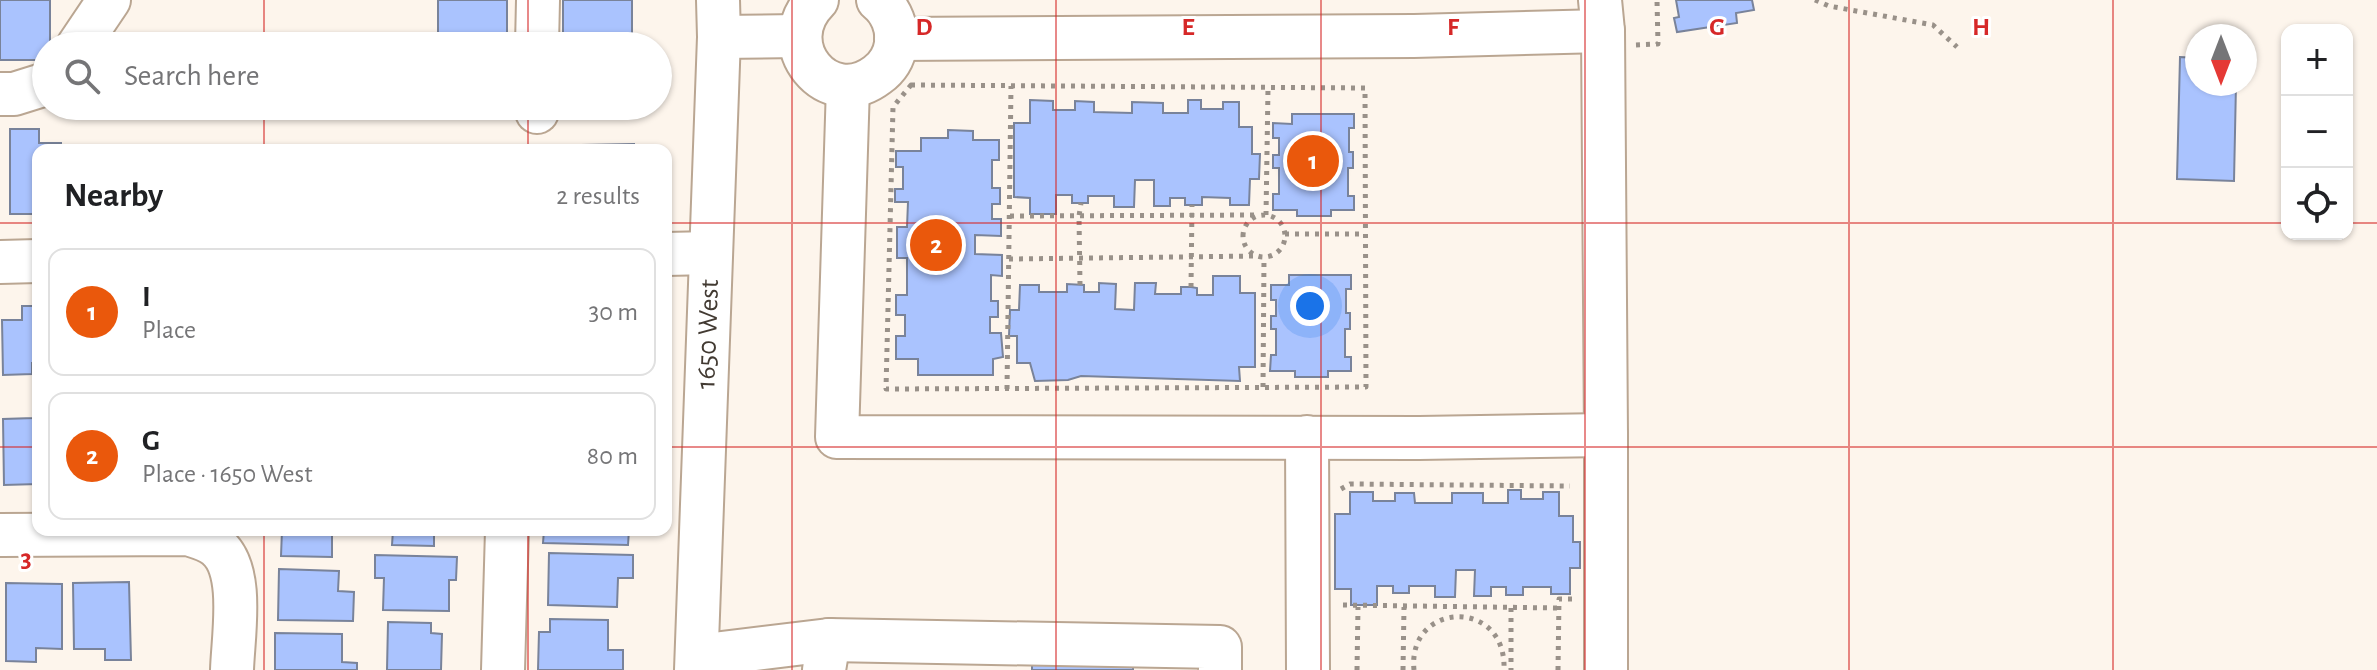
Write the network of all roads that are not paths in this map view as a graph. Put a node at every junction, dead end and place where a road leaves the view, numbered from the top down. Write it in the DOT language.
graph roads {
  1 [pos="109,0"];
  2 [pos="538,0"];
  3 [pos="878,0"];
  4 [pos="718,18"];
  5 [pos="808,18"];
  6 [pos="1610,25"];
  7 [pos="87,32"];
  8 [pos="537,32"];
  9 [pos="896,39"];
  10 [pos="848,86"];
  11 [pos="32,88"];
  12 [pos="0,94"];
  13 [pos="711,253"];
  14 [pos="672,254"];
  15 [pos="32,261"];
  16 [pos="0,262"];
  17 [pos="1606,435"];
  18 [pos="1307,437"];
  19 [pos="0,535"];
  20 [pos="32,535"];
  21 [pos="193,536"];
  22 [pos="507,536"];
  23 [pos="827,655"];
  24 [pos="696,663"];
  25 [pos="232,670"];
  26 [pos="503,670"];
  27 [pos="1220,670"];
  28 [pos="1308,670"];
  29 [pos="1606,670"];
  1 -- 7 [label="street"];
  2 -- 8 [label="street"];
  3 -- 9 [label="street"];
  4 -- 5 [label="street"];
  4 -- 13 [label="street, 1650 West"];
  5 -- 10 [label="street"];
  6 -- 9 [label="street"];
  6 -- 17 [label="street"];
  9 -- 10 [label="street"];
  10 -- 18 [label="street"];
  11 -- 12 [label="street"];
  13 -- 14 [label="street"];
  13 -- 24 [label="street, 1650 West"];
  15 -- 16 [label="street"];
  17 -- 18 [label="street"];
  17 -- 29 [label="street"];
  18 -- 28 [label="street"];
  19 -- 20 [label="street"];
  21 -- 25 [label="street"];
  22 -- 26 [label="street"];
  23 -- 24 [label="street"];
  23 -- 27 [label="street"];
}
